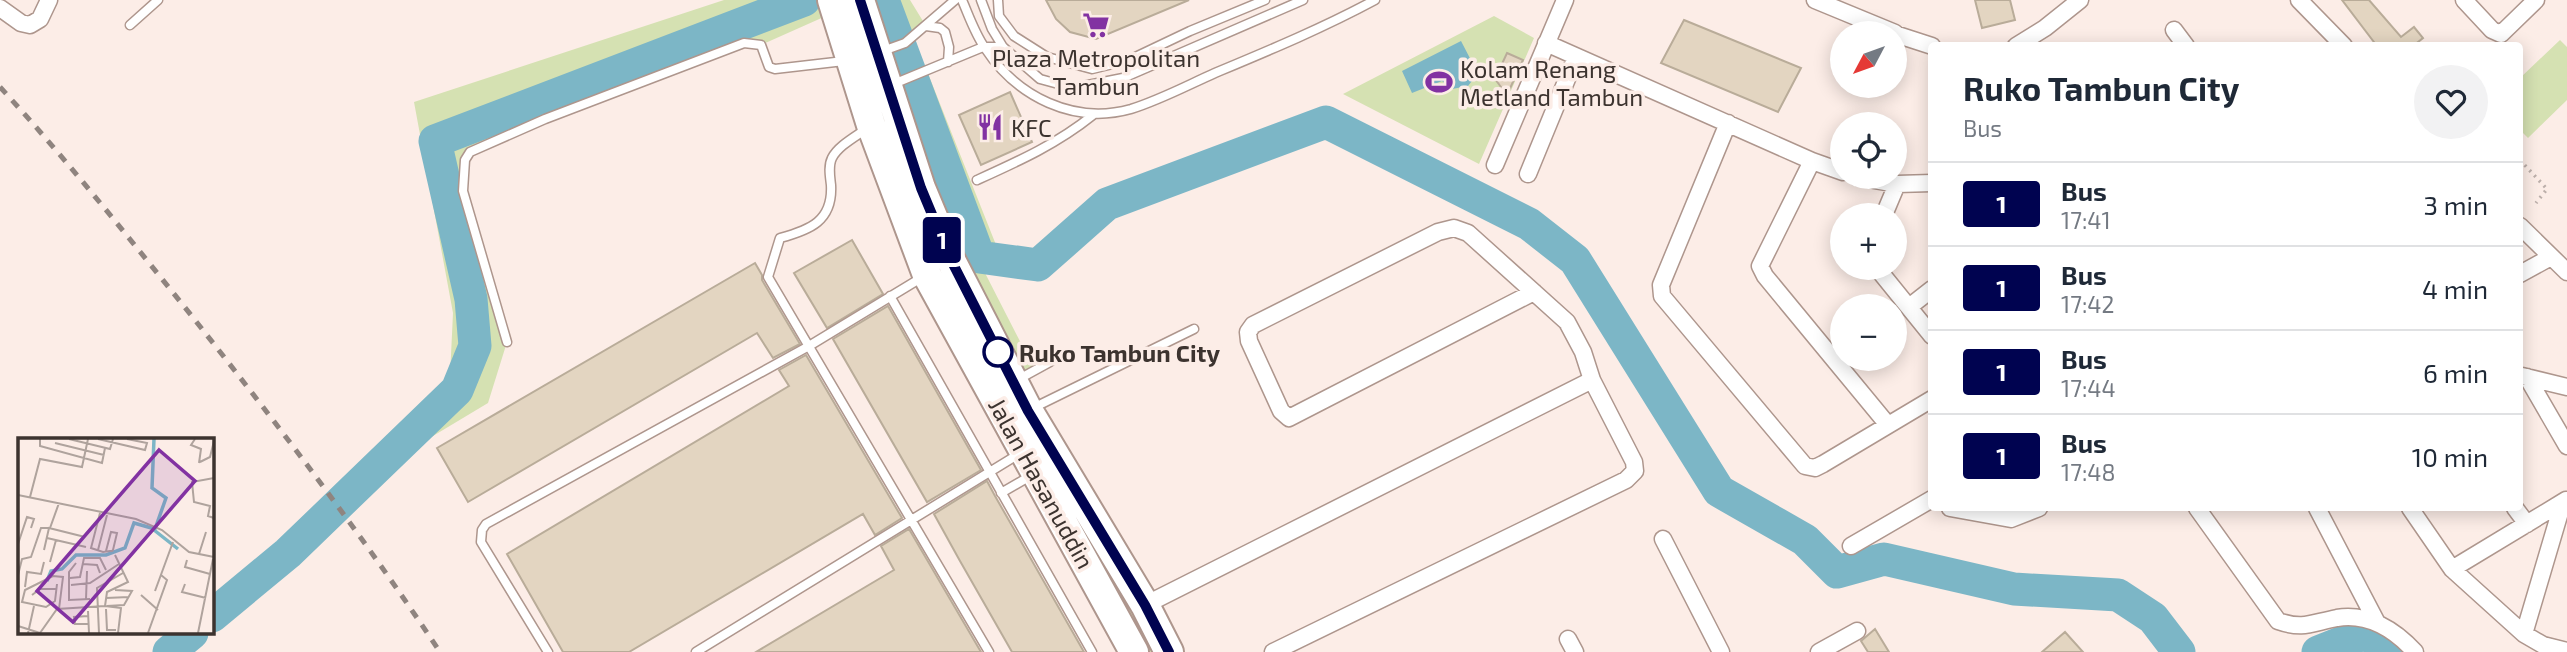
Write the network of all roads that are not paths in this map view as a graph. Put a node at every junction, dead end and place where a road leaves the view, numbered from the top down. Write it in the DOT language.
graph roads {
  1 [pos="50,0"];
  2 [pos="158,0"];
  3 [pos="955,0"];
  4 [pos="962,0"];
  5 [pos="981,0"];
  6 [pos="998,0"];
  7 [pos="1265,0"];
  8 [pos="1303,0"];
  9 [pos="1376,0"];
  10 [pos="1565,0"];
  11 [pos="1815,0"];
  12 [pos="2080,0"];
  13 [pos="2464,0"];
  14 [pos="2536,0"];
  15 [pos="2306,2"];
  16 [pos="848,7"];
  17 [pos="0,8"];
  18 [pos="1866,21"];
  19 [pos="130,24"];
  20 [pos="926,26"];
  21 [pos="2174,30"];
  22 [pos="1908,38"];
  23 [pos="2022,42"];
  24 [pos="2183,42"];
  25 [pos="2341,42"];
  26 [pos="1546,43"];
  27 [pos="1928,45"];
  28 [pos="983,47"];
  29 [pos="1003,47"];
  30 [pos="871,55"];
  31 [pos="1576,57"];
  32 [pos="948,62"];
  33 [pos="882,87"];
  34 [pos="1093,115"];
  35 [pos="1728,123"];
  36 [pos="870,125"];
  37 [pos="1812,161"];
  38 [pos="1495,165"];
  39 [pos="1830,167"];
  40 [pos="1528,174"];
  41 [pos="977,180"];
  42 [pos="1928,183"];
  43 [pos="1907,184"];
  44 [pos="2523,229"];
  45 [pos="2551,257"];
  46 [pos="2523,272"];
  47 [pos="2567,272"];
  48 [pos="927,275"];
  49 [pos="1887,280"];
  50 [pos="1534,292"];
  51 [pos="1928,292"];
  52 [pos="890,296"];
  53 [pos="1909,307"];
  54 [pos="1194,330"];
  55 [pos="1928,331"];
  56 [pos="507,342"];
  57 [pos="809,346"];
  58 [pos="1050,362"];
  59 [pos="2523,376"];
  60 [pos="1592,380"];
  61 [pos="1013,382"];
  62 [pos="2567,387"];
  63 [pos="1928,401"];
  64 [pos="1028,411"];
  65 [pos="1888,425"];
  66 [pos="2567,446"];
  67 [pos="1030,462"];
  68 [pos="989,471"];
  69 [pos="1001,493"];
  70 [pos="2565,501"];
  71 [pos="1928,502"];
  72 [pos="1967,511"];
  73 [pos="2031,511"];
  74 [pos="2199,511"];
  75 [pos="2319,511"];
  76 [pos="2412,511"];
  77 [pos="2517,511"];
  78 [pos="911,519"];
  79 [pos="2527,524"];
  80 [pos="1663,539"];
  81 [pos="1851,546"];
  82 [pos="2452,569"];
  83 [pos="1153,601"];
  84 [pos="2376,621"];
  85 [pos="1857,631"];
  86 [pos="2524,634"];
  87 [pos="1127,646"];
  88 [pos="2542,649"];
  89 [pos="2567,651"];
  90 [pos="548,652"];
  91 [pos="696,652"];
  92 [pos="989,652"];
  93 [pos="1091,652"];
  94 [pos="1169,652"];
  95 [pos="1273,652"];
  96 [pos="1721,652"];
  97 [pos="1819,652"];
  98 [pos="2415,652"];
  1 -- 17 [label="street"];
  2 -- 19 [label="lane"];
  3 -- 20 [label="lane"];
  4 -- 28 [label="lane"];
  5 -- 29 [label="lane"];
  6 -- 7 [label="lane"];
  8 -- 29 [label="lane"];
  9 -- 34 [label="lane"];
  10 -- 26 [label="street"];
  11 -- 18 [label="street"];
  12 -- 23 [label="street"];
  13 -- 14 [label="street"];
  15 -- 25 [label="street"];
  16 -- 30 [label="highway, Jalan Hasanuddin"];
  20 -- 30 [label="lane"];
  20 -- 32 [label="lane"];
  21 -- 24 [label="street"];
  22 -- 27 [label="street"];
  26 -- 31 [label="street"];
  26 -- 38 [label="street"];
  28 -- 29 [label="lane"];
  28 -- 32 [label="lane"];
  28 -- 34 [label="lane"];
  30 -- 33 [label="highway, Jalan Hasanuddin"];
  30 -- 56 [label="lane"];
  31 -- 35 [label="street"];
  31 -- 40 [label="street"];
  32 -- 33 [label="lane"];
  33 -- 36 [label="highway, Jalan Hasanuddin"];
  33 -- 61 [label="highway, Jalan Hasanuddin"];
  34 -- 41 [label="lane"];
  35 -- 37 [label="street"];
  35 -- 65 [label="street"];
  36 -- 48 [label="highway, Jalan Hasanuddin"];
  36 -- 57 [label="lane"];
  37 -- 39 [label="street"];
  37 -- 65 [label="street"];
  42 -- 43 [label="street"];
  44 -- 45 [label="street"];
  45 -- 46 [label="street"];
  45 -- 47 [label="street"];
  48 -- 52 [label="lane"];
  48 -- 67 [label="highway, Jalan Hasanuddin"];
  49 -- 53 [label="street"];
  50 -- 50 [label="street"];
  50 -- 60 [label="street"];
  51 -- 53 [label="street"];
  52 -- 57 [label="lane"];
  52 -- 68 [label="lane"];
  53 -- 55 [label="street"];
  54 -- 64 [label="lane"];
  57 -- 78 [label="lane"];
  57 -- 90 [label="lane"];
  58 -- 61 [label="lane"];
  59 -- 62 [label="street"];
  59 -- 66 [label="street"];
  60 -- 83 [label="street"];
  60 -- 95 [label="street"];
  61 -- 64 [label="highway, Jalan Hasanuddin"];
  63 -- 65 [label="street"];
  64 -- 83 [label="highway, Jalan Hasanuddin"];
  67 -- 68 [label="lane"];
  67 -- 69 [label="lane"];
  67 -- 87 [label="highway, Jalan Hasanuddin"];
  68 -- 69 [label="lane"];
  68 -- 78 [label="lane"];
  69 -- 93 [label="lane"];
  70 -- 79 [label="street"];
  70 -- 86 [label="street"];
  71 -- 81 [label="street"];
  72 -- 73 [label="street"];
  74 -- 84 [label="street"];
  75 -- 84 [label="street"];
  76 -- 82 [label="street"];
  77 -- 79 [label="street"];
  78 -- 91 [label="lane"];
  78 -- 92 [label="lane"];
  79 -- 82 [label="street"];
  80 -- 96 [label="street"];
  82 -- 86 [label="street"];
  83 -- 94 [label="highway, Jalan Hasanuddin"];
  84 -- 98 [label="street"];
  85 -- 97 [label="street"];
  86 -- 88 [label="street"];
  88 -- 89 [label="street"];
}
